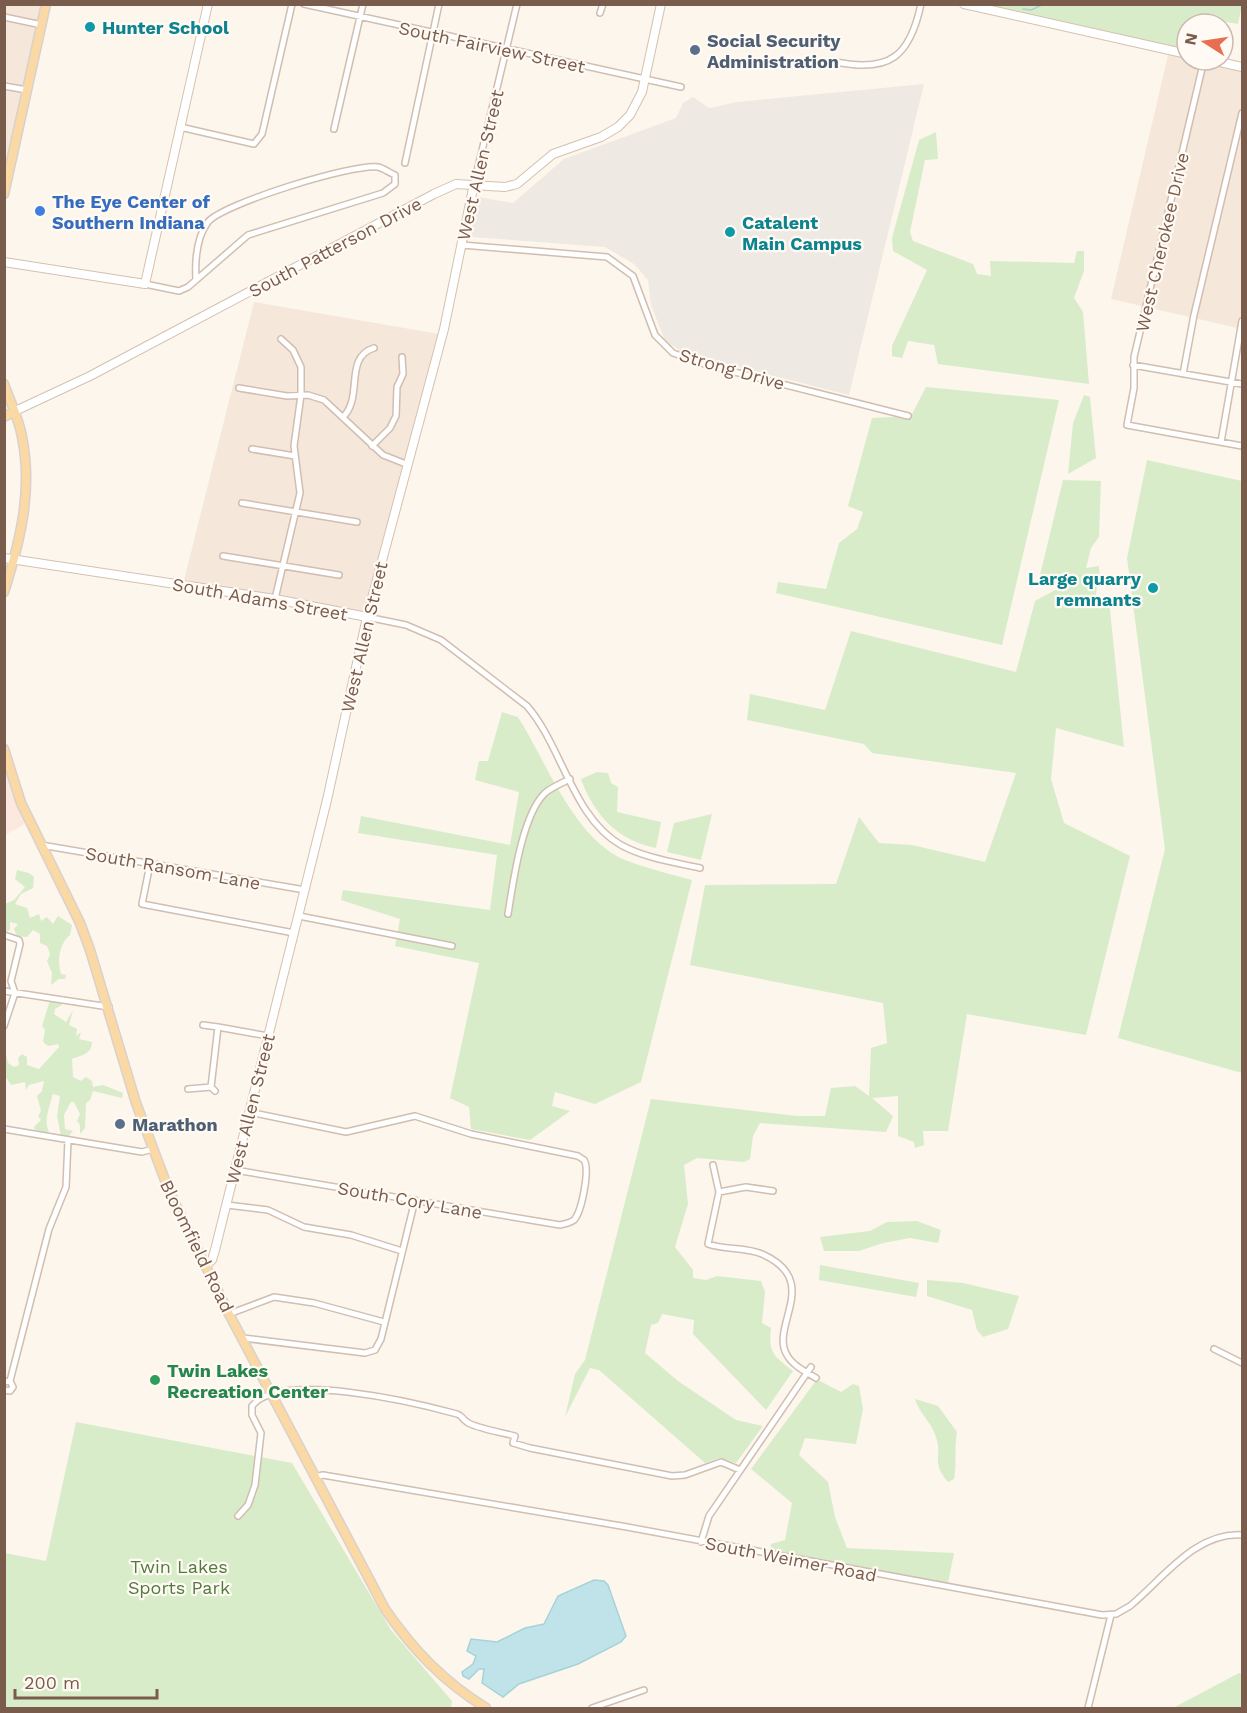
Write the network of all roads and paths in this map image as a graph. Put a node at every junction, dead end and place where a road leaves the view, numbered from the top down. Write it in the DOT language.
graph roads {
  1 [pos="46,4"];
  2 [pos="208,4"];
  3 [pos="292,4"];
  4 [pos="304,4"];
  5 [pos="363,4"];
  6 [pos="440,4"];
  7 [pos="516,4"];
  8 [pos="603,4"];
  9 [pos="661,4"];
  10 [pos="921,4"];
  11 [pos="964,4"];
  12 [pos="600,13"];
  13 [pos="4,17"];
  14 [pos="360,17"];
  15 [pos="42,25"];
  16 [pos="433,34"];
  17 [pos="506,51"];
  18 [pos="1175,51"];
  19 [pos="836,62"];
  20 [pos="1201,72"];
  21 [pos="645,80"];
  22 [pos="4,86"];
  23 [pos="681,87"];
  24 [pos="27,90"];
  25 [pos="1242,113"];
  26 [pos="180,127"];
  27 [pos="334,129"];
  28 [pos="405,163"];
  29 [pos="474,184"];
  30 [pos="4,194"];
  31 [pos="462,244"];
  32 [pos="4,262"];
  33 [pos="196,280"];
  34 [pos="145,284"];
  35 [pos="1242,321"];
  36 [pos="281,339"];
  37 [pos="374,348"];
  38 [pos="402,357"];
  39 [pos="1133,365"];
  40 [pos="1183,374"];
  41 [pos="1231,382"];
  42 [pos="4,384"];
  43 [pos="1242,384"];
  44 [pos="240,388"];
  45 [pos="301,395"];
  46 [pos="13,412"];
  47 [pos="344,416"];
  48 [pos="909,416"];
  49 [pos="4,417"];
  50 [pos="1221,442"];
  51 [pos="372,446"];
  52 [pos="1242,446"];
  53 [pos="252,449"];
  54 [pos="295,456"];
  55 [pos="406,464"];
  56 [pos="242,503"];
  57 [pos="296,512"];
  58 [pos="357,522"];
  59 [pos="224,556"];
  60 [pos="9,559"];
  61 [pos="281,565"];
  62 [pos="339,575"];
  63 [pos="4,592"];
  64 [pos="275,599"];
  65 [pos="367,617"];
  66 [pos="5,749"];
  67 [pos="570,779"];
  68 [pos="41,845"];
  69 [pos="150,864"];
  70 [pos="700,868"];
  71 [pos="305,890"];
  72 [pos="508,914"];
  73 [pos="299,916"];
  74 [pos="294,933"];
  75 [pos="4,935"];
  76 [pos="452,946"];
  77 [pos="4,991"];
  78 [pos="14,991"];
  79 [pos="109,1007"];
  80 [pos="203,1025"];
  81 [pos="4,1026"];
  82 [pos="218,1027"];
  83 [pos="268,1036"];
  84 [pos="188,1089"];
  85 [pos="249,1112"];
  86 [pos="4,1129"];
  87 [pos="69,1140"];
  88 [pos="153,1149"];
  89 [pos="713,1165"];
  90 [pos="235,1170"];
  91 [pos="773,1191"];
  92 [pos="719,1192"];
  93 [pos="415,1200"];
  94 [pos="226,1205"];
  95 [pos="402,1251"];
  96 [pos="206,1266"];
  97 [pos="229,1314"];
  98 [pos="384,1322"];
  99 [pos="243,1338"];
  100 [pos="1214,1349"];
  101 [pos="1242,1363"];
  102 [pos="809,1370"];
  103 [pos="816,1378"];
  104 [pos="7,1381"];
  105 [pos="4,1390"];
  106 [pos="273,1394"];
  107 [pos="740,1470"];
  108 [pos="315,1477"];
  109 [pos="238,1516"];
  110 [pos="1242,1535"];
  111 [pos="701,1542"];
  112 [pos="1111,1615"];
  113 [pos="644,1690"];
  114 [pos="471,1701"];
  115 [pos="477,1708"];
  116 [pos="486,1708"];
  117 [pos="592,1708"];
  118 [pos="1088,1708"];
  1 -- 15 [label="main road"];
  2 -- 26 [label="street"];
  3 -- 26 [label="street"];
  4 -- 14 [label="street, South Fairview Street"];
  5 -- 14 [label="street"];
  6 -- 16 [label="street"];
  7 -- 17 [label="street, West Allen Street"];
  8 -- 12 [label="street"];
  9 -- 21 [label="street, South Patterson Drive"];
  10 -- 19 [label="street"];
  11 -- 18 [label="street"];
  13 -- 15 [label="street"];
  14 -- 16 [label="street, South Fairview Street"];
  14 -- 27 [label="street"];
  15 -- 24 [label="main road"];
  16 -- 17 [label="street, South Fairview Street"];
  16 -- 28 [label="street"];
  17 -- 21 [label="street, South Fairview Street"];
  17 -- 29 [label="street, West Allen Street"];
  20 -- 39 [label="street, West Cherokee Drive"];
  21 -- 23 [label="street, South Fairview Street"];
  21 -- 29 [label="street, South Patterson Drive"];
  22 -- 24 [label="street"];
  24 -- 30 [label="main road"];
  25 -- 40 [label="street"];
  26 -- 34 [label="street"];
  29 -- 31 [label="street, West Allen Street"];
  29 -- 46 [label="street, South Patterson Drive"];
  31 -- 48 [label="street, Strong Drive"];
  31 -- 55 [label="street, West Allen Street"];
  32 -- 34 [label="street"];
  33 -- 33 [label="street"];
  33 -- 34 [label="street"];
  35 -- 41 [label="street"];
  36 -- 45 [label="street"];
  37 -- 47 [label="street"];
  38 -- 51 [label="street"];
  39 -- 40 [label="street"];
  39 -- 50 [label="street, West Cherokee Drive"];
  40 -- 41 [label="street"];
  41 -- 43 [label="street"];
  41 -- 50 [label="street"];
  42 -- 46 [label="main road"];
  44 -- 45 [label="street"];
  45 -- 47 [label="street"];
  45 -- 54 [label="street"];
  46 -- 49 [label="main road, South Patterson Drive"];
  46 -- 60 [label="main road"];
  47 -- 51 [label="street"];
  50 -- 52 [label="street"];
  51 -- 55 [label="street"];
  53 -- 54 [label="street"];
  54 -- 57 [label="street"];
  55 -- 65 [label="street, West Allen Street"];
  56 -- 57 [label="street"];
  57 -- 58 [label="street"];
  57 -- 61 [label="street"];
  59 -- 61 [label="street"];
  60 -- 63 [label="main road"];
  60 -- 64 [label="street, South Adams Street"];
  61 -- 62 [label="street"];
  61 -- 64 [label="street"];
  64 -- 65 [label="street, South Adams Street"];
  65 -- 67 [label="street, South Adams Street"];
  65 -- 71 [label="street, West Allen Street"];
  66 -- 68 [label="main road, Bloomfield Road"];
  67 -- 70 [label="street, South Adams Street"];
  67 -- 72 [label="street"];
  68 -- 69 [label="street, South Ransom Lane"];
  68 -- 79 [label="main road, Bloomfield Road"];
  69 -- 71 [label="street, South Ransom Lane"];
  69 -- 74 [label="street"];
  71 -- 73 [label="street, West Allen Street"];
  73 -- 74 [label="street, West Allen Street"];
  73 -- 76 [label="street"];
  74 -- 83 [label="street, West Allen Street"];
  75 -- 78 [label="street"];
  77 -- 78 [label="street"];
  78 -- 79 [label="street"];
  78 -- 81 [label="street"];
  79 -- 88 [label="main road, Bloomfield Road"];
  80 -- 82 [label="street"];
  82 -- 83 [label="street"];
  82 -- 84 [label="street"];
  83 -- 85 [label="street, West Allen Street"];
  85 -- 90 [label="street, West Allen Street"];
  85 -- 93 [label="street, South Cory Lane"];
  86 -- 87 [label="street"];
  87 -- 88 [label="street"];
  87 -- 104 [label="street"];
  88 -- 96 [label="main road, Bloomfield Road"];
  89 -- 92 [label="street"];
  90 -- 93 [label="street, South Cory Lane"];
  90 -- 94 [label="street, West Allen Street"];
  91 -- 92 [label="street"];
  92 -- 102 [label="street"];
  93 -- 95 [label="street"];
  94 -- 95 [label="street"];
  94 -- 96 [label="street, West Allen Street"];
  95 -- 98 [label="street"];
  96 -- 97 [label="main road, Bloomfield Road"];
  97 -- 98 [label="street"];
  97 -- 99 [label="main road, Bloomfield Road"];
  98 -- 99 [label="street"];
  99 -- 106 [label="main road, Bloomfield Road"];
  100 -- 101 [label="street"];
  102 -- 103 [label="street"];
  102 -- 107 [label="street"];
  104 -- 105 [label="street"];
  106 -- 107 [label="street"];
  106 -- 108 [label="main road, Bloomfield Road"];
  106 -- 109 [label="street"];
  107 -- 111 [label="street"];
  108 -- 111 [label="street, South Weimer Road"];
  108 -- 114 [label="main road, Bloomfield Road"];
  110 -- 112 [label="street"];
  111 -- 112 [label="street, South Weimer Road"];
  112 -- 118 [label="street"];
  113 -- 117 [label="street"];
  114 -- 115 [label="main road, Bloomfield Road"];
  114 -- 116 [label="main road, Bloomfield Road"];
}
